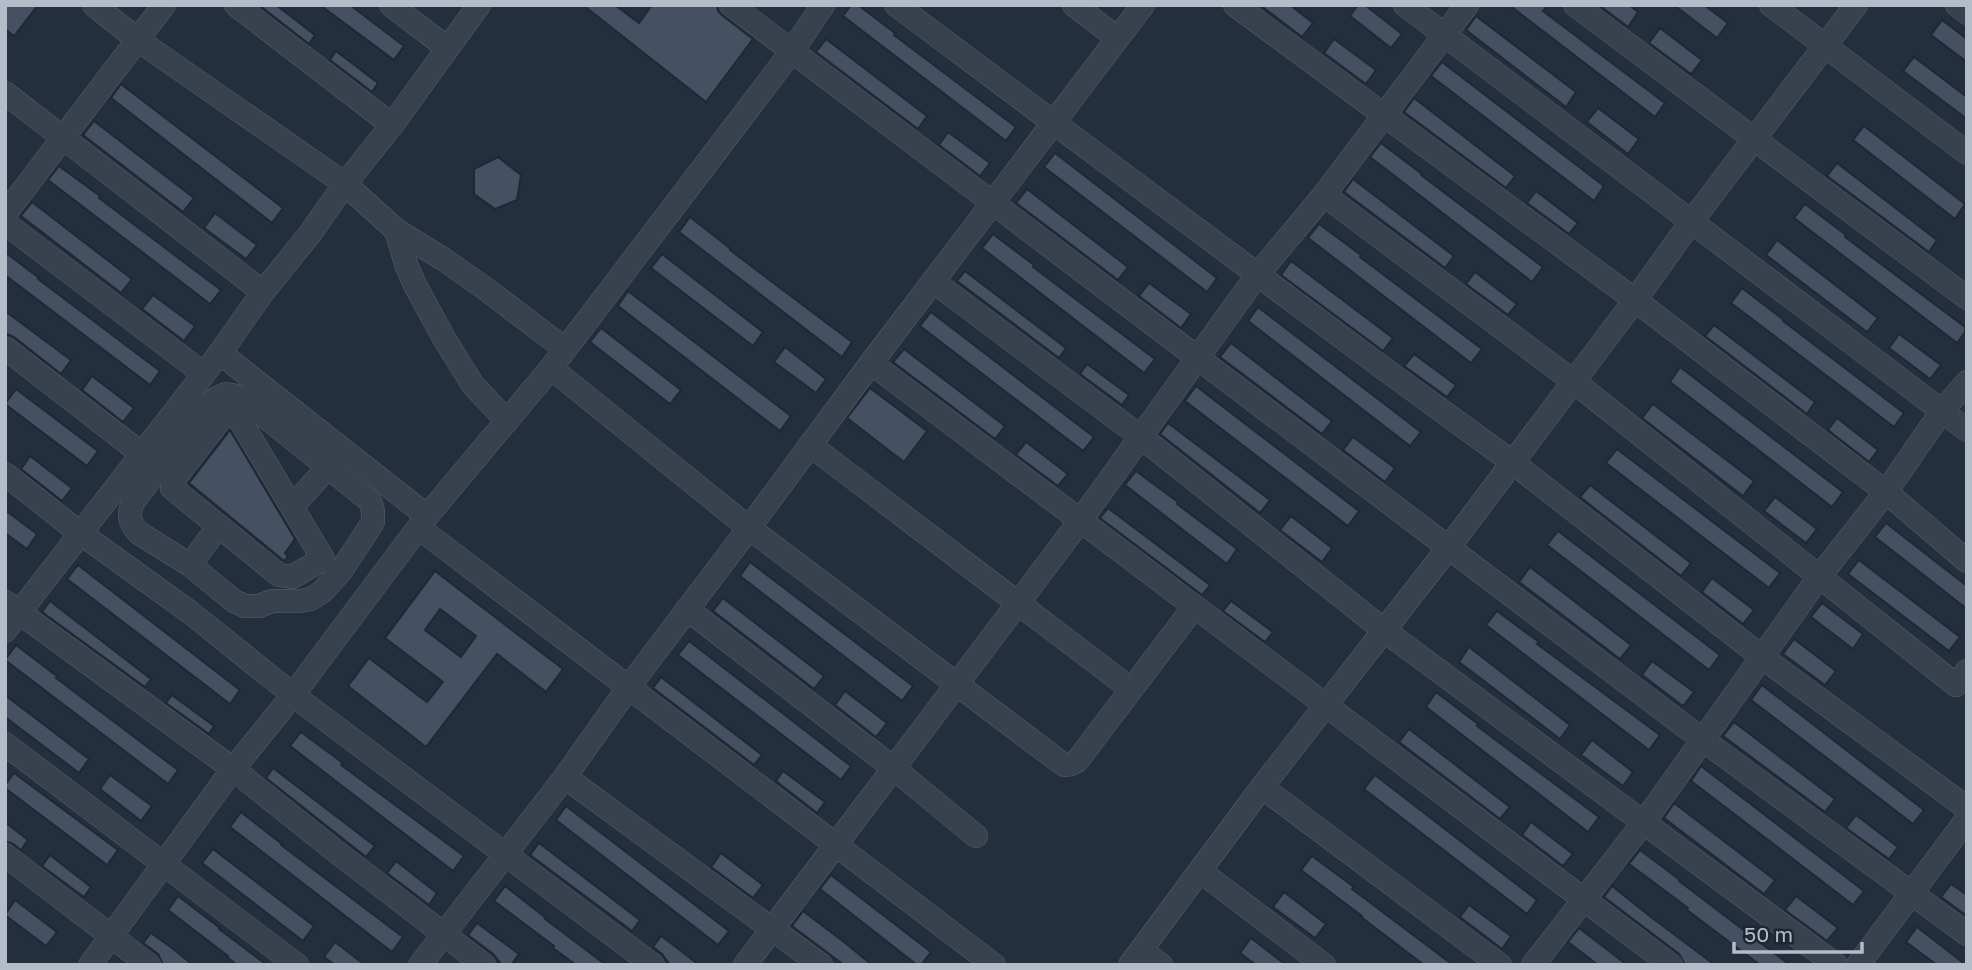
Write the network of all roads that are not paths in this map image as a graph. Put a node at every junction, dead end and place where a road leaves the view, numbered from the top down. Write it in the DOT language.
graph roads {
  1 [pos="94,5"];
  2 [pos="164,5"];
  3 [pos="236,5"];
  4 [pos="391,5"];
  5 [pos="479,5"];
  6 [pos="731,5"];
  7 [pos="822,5"];
  8 [pos="896,5"];
  9 [pos="1074,5"];
  10 [pos="1143,5"];
  11 [pos="1234,5"];
  12 [pos="1405,5"];
  13 [pos="1467,5"];
  14 [pos="1575,5"];
  15 [pos="1772,5"];
  16 [pos="1856,5"];
  17 [pos="1957,5"];
  18 [pos="1967,13"];
  19 [pos="1445,35"];
  20 [pos="1117,38"];
  21 [pos="138,40"];
  22 [pos="1824,45"];
  23 [pos="447,48"];
  24 [pos="792,51"];
  25 [pos="5,93"];
  26 [pos="1385,115"];
  27 [pos="1053,122"];
  28 [pos="392,125"];
  29 [pos="63,138"];
  30 [pos="1754,140"];
  31 [pos="1967,153"];
  32 [pos="345,184"];
  33 [pos="1324,195"];
  34 [pos="992,203"];
  35 [pos="5,214"];
  36 [pos="1691,222"];
  37 [pos="5,223"];
  38 [pos="396,230"];
  39 [pos="1258,274"];
  40 [pos="933,281"];
  41 [pos="263,292"];
  42 [pos="1967,298"];
  43 [pos="1635,300"];
  44 [pos="5,348"];
  45 [pos="220,353"];
  46 [pos="1198,357"];
  47 [pos="558,358"];
  48 [pos="871,363"];
  49 [pos="204,374"];
  50 [pos="1573,381"];
  51 [pos="1967,382"];
  52 [pos="1942,411"];
  53 [pos="507,421"];
  54 [pos="1967,430"];
  55 [pos="182,437"];
  56 [pos="1141,437"];
  57 [pos="810,444"];
  58 [pos="142,454"];
  59 [pos="1512,462"];
  60 [pos="329,466"];
  61 [pos="5,474"];
  62 [pos="1886,492"];
  63 [pos="290,505"];
  64 [pos="1080,521"];
  65 [pos="423,522"];
  66 [pos="218,527"];
  67 [pos="749,528"];
  68 [pos="80,533"];
  69 [pos="1449,547"];
  70 [pos="1967,561"];
  71 [pos="190,565"];
  72 [pos="332,565"];
  73 [pos="1819,577"];
  74 [pos="370,594"];
  75 [pos="1018,604"];
  76 [pos="12,607"];
  77 [pos="1194,607"];
  78 [pos="687,609"];
  79 [pos="5,631"];
  80 [pos="1385,631"];
  81 [pos="1762,657"];
  82 [pos="1967,671"];
  83 [pos="956,685"];
  84 [pos="628,688"];
  85 [pos="1131,689"];
  86 [pos="293,695"];
  87 [pos="1324,705"];
  88 [pos="1703,740"];
  89 [pos="5,744"];
  90 [pos="892,766"];
  91 [pos="233,769"];
  92 [pos="565,776"];
  93 [pos="1262,787"];
  94 [pos="1967,808"];
  95 [pos="1967,819"];
  96 [pos="1644,822"];
  97 [pos="976,835"];
  98 [pos="836,843"];
  99 [pos="506,853"];
  100 [pos="5,855"];
  101 [pos="165,864"];
  102 [pos="1200,871"];
  103 [pos="1911,893"];
  104 [pos="1585,900"];
  105 [pos="772,928"];
  106 [pos="444,934"];
  107 [pos="1967,934"];
  108 [pos="112,936"];
  109 [pos="1136,957"];
  110 [pos="90,965"];
  111 [pos="149,965"];
  112 [pos="297,965"];
  113 [pos="419,965"];
  114 [pos="485,965"];
  115 [pos="653,965"];
  116 [pos="745,965"];
  117 [pos="821,965"];
  118 [pos="994,965"];
  119 [pos="1160,965"];
  120 [pos="1324,965"];
  121 [pos="1500,965"];
  122 [pos="1533,965"];
  123 [pos="1671,965"];
  124 [pos="1836,965"];
  125 [pos="1858,965"];
  1 -- 21 [label="street"];
  2 -- 21 [label="street"];
  3 -- 28 [label="street"];
  4 -- 23 [label="street"];
  5 -- 23 [label="street"];
  6 -- 24 [label="street"];
  7 -- 24 [label="street"];
  8 -- 27 [label="street"];
  9 -- 20 [label="street"];
  10 -- 20 [label="street"];
  11 -- 26 [label="street"];
  12 -- 19 [label="street"];
  13 -- 19 [label="street"];
  14 -- 30 [label="street"];
  15 -- 22 [label="street"];
  16 -- 22 [label="street"];
  17 -- 18 [label="street"];
  19 -- 26 [label="street"];
  19 -- 36 [label="street"];
  20 -- 27 [label="street"];
  21 -- 29 [label="street"];
  21 -- 32 [label="street"];
  22 -- 30 [label="street"];
  22 -- 31 [label="street"];
  23 -- 28 [label="street"];
  24 -- 34 [label="street"];
  24 -- 47 [label="street"];
  25 -- 29 [label="street"];
  26 -- 33 [label="street"];
  26 -- 43 [label="street"];
  27 -- 34 [label="street"];
  27 -- 39 [label="street"];
  28 -- 32 [label="street"];
  29 -- 35 [label="street"];
  29 -- 41 [label="street"];
  30 -- 36 [label="street"];
  30 -- 42 [label="street"];
  32 -- 38 [label="street"];
  32 -- 41 [label="street"];
  33 -- 39 [label="street"];
  33 -- 50 [label="street"];
  34 -- 40 [label="street"];
  34 -- 46 [label="street"];
  36 -- 43 [label="street"];
  36 -- 52 [label="street"];
  37 -- 49 [label="street"];
  38 -- 47 [label="street"];
  38 -- 53 [label="street"];
  39 -- 46 [label="street"];
  39 -- 59 [label="street"];
  40 -- 48 [label="street"];
  40 -- 56 [label="street"];
  41 -- 45 [label="street"];
  43 -- 50 [label="street"];
  43 -- 62 [label="street"];
  44 -- 58 [label="street"];
  45 -- 49 [label="street"];
  45 -- 65 [label="street"];
  46 -- 56 [label="street"];
  46 -- 69 [label="street"];
  47 -- 53 [label="street"];
  47 -- 67 [label="street"];
  48 -- 57 [label="street"];
  48 -- 64 [label="street"];
  49 -- 55 [label="street"];
  50 -- 59 [label="street"];
  50 -- 73 [label="street"];
  51 -- 52 [label="street"];
  52 -- 54 [label="street"];
  52 -- 62 [label="street"];
  53 -- 65 [label="street"];
  55 -- 58 [label="street"];
  55 -- 60 [label="street"];
  55 -- 63 [label="street"];
  55 -- 66 [label="street"];
  55 -- 71 [label="street"];
  56 -- 64 [label="street"];
  56 -- 80 [label="street"];
  57 -- 67 [label="street"];
  57 -- 75 [label="street"];
  58 -- 68 [label="street"];
  59 -- 69 [label="street"];
  59 -- 81 [label="street"];
  60 -- 63 [label="street"];
  60 -- 72 [label="street"];
  61 -- 68 [label="street"];
  62 -- 70 [label="street"];
  62 -- 73 [label="street"];
  63 -- 72 [label="street"];
  64 -- 75 [label="street"];
  64 -- 77 [label="street"];
  65 -- 74 [label="street"];
  65 -- 84 [label="street"];
  66 -- 71 [label="street"];
  66 -- 72 [label="street"];
  67 -- 78 [label="street"];
  67 -- 83 [label="street"];
  68 -- 76 [label="street"];
  68 -- 86 [label="street"];
  69 -- 80 [label="street"];
  69 -- 88 [label="street"];
  71 -- 72 [label="street"];
  72 -- 74 [label="street"];
  73 -- 81 [label="street"];
  73 -- 82 [label="street"];
  74 -- 86 [label="street"];
  75 -- 83 [label="street"];
  75 -- 85 [label="street"];
  76 -- 79 [label="street"];
  76 -- 91 [label="street"];
  77 -- 85 [label="street"];
  77 -- 87 [label="street"];
  78 -- 84 [label="street"];
  78 -- 90 [label="street"];
  80 -- 87 [label="street"];
  80 -- 96 [label="street"];
  81 -- 88 [label="street"];
  81 -- 94 [label="street"];
  83 -- 85 [label="street"];
  83 -- 90 [label="street"];
  84 -- 92 [label="street"];
  84 -- 98 [label="street"];
  86 -- 91 [label="street"];
  86 -- 99 [label="street"];
  87 -- 93 [label="street"];
  87 -- 104 [label="street"];
  88 -- 96 [label="street"];
  88 -- 103 [label="street"];
  89 -- 101 [label="street"];
  90 -- 97 [label="street"];
  90 -- 98 [label="street"];
  91 -- 101 [label="street"];
  91 -- 106 [label="street"];
  92 -- 99 [label="street"];
  92 -- 105 [label="street"];
  93 -- 102 [label="street"];
  93 -- 121 [label="street"];
  95 -- 103 [label="street"];
  96 -- 104 [label="street"];
  96 -- 124 [label="street"];
  98 -- 105 [label="street"];
  98 -- 118 [label="street"];
  99 -- 106 [label="street"];
  99 -- 115 [label="street"];
  100 -- 108 [label="street"];
  101 -- 108 [label="street"];
  101 -- 112 [label="street"];
  102 -- 109 [label="street"];
  102 -- 120 [label="street"];
  103 -- 107 [label="street"];
  103 -- 125 [label="street"];
  104 -- 122 [label="street"];
  104 -- 123 [label="street"];
  105 -- 116 [label="street"];
  105 -- 117 [label="street"];
  106 -- 113 [label="street"];
  106 -- 114 [label="street"];
  108 -- 110 [label="street"];
  108 -- 111 [label="street"];
  109 -- 119 [label="street"];
}
